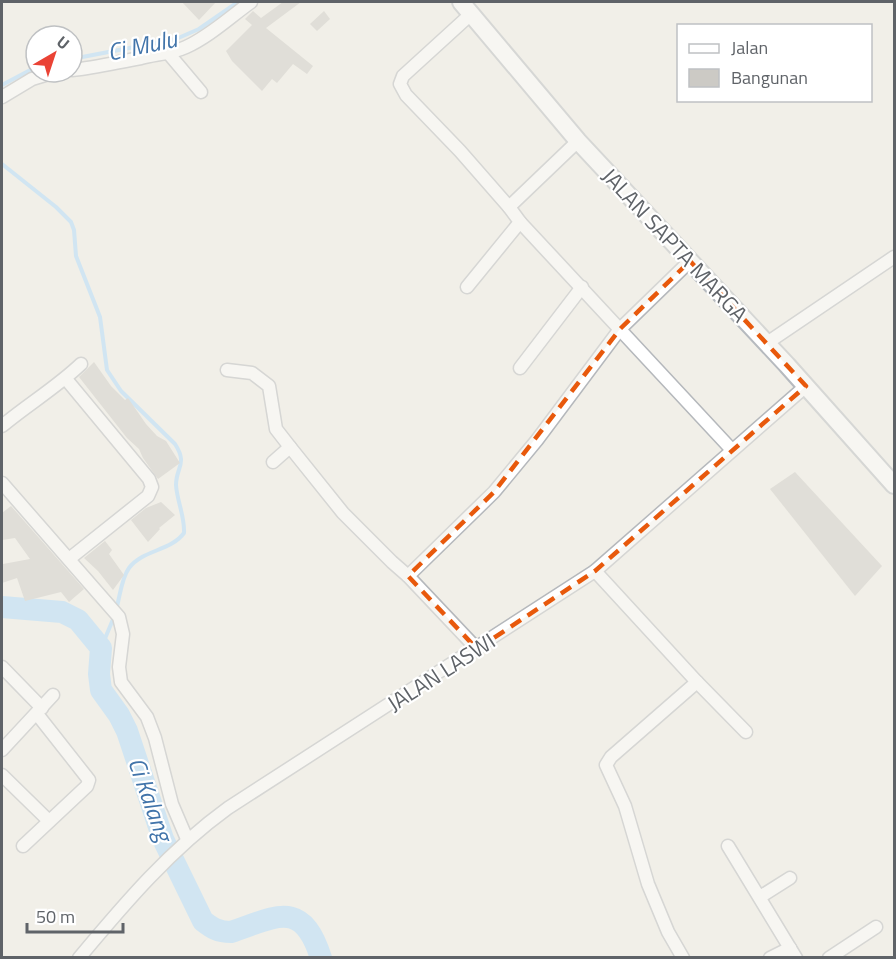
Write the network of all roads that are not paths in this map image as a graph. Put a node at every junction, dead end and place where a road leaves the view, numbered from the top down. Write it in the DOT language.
graph roads {
  1 [pos="251,2"];
  2 [pos="466,8"];
  3 [pos="170,54"];
  4 [pos="84,68"];
  5 [pos="24,84"];
  6 [pos="201,92"];
  7 [pos="2,97"];
  8 [pos="579,141"];
  9 [pos="509,207"];
  10 [pos="520,222"];
  11 [pos="894,257"];
  12 [pos="690,261"];
  13 [pos="466,287"];
  14 [pos="582,287"];
  15 [pos="620,328"];
  16 [pos="766,343"];
  17 [pos="81,364"];
  18 [pos="520,368"];
  19 [pos="227,370"];
  20 [pos="66,379"];
  21 [pos="806,386"];
  22 [pos="2,426"];
  23 [pos="290,447"];
  24 [pos="732,450"];
  25 [pos="273,462"];
  26 [pos="2,483"];
  27 [pos="894,485"];
  28 [pos="69,559"];
  29 [pos="596,571"];
  30 [pos="408,576"];
  31 [pos="477,649"];
  32 [pos="2,667"];
  33 [pos="697,682"];
  34 [pos="53,695"];
  35 [pos="40,711"];
  36 [pos="746,732"];
  37 [pos="2,749"];
  38 [pos="2,775"];
  39 [pos="49,821"];
  40 [pos="184,842"];
  41 [pos="23,846"];
  42 [pos="728,846"];
  43 [pos="790,878"];
  44 [pos="760,897"];
  45 [pos="876,927"];
  46 [pos="793,953"];
  47 [pos="79,957"];
  48 [pos="683,957"];
  49 [pos="770,957"];
  50 [pos="829,957"];
  1 -- 3 [label="street"];
  2 -- 8 [label="main road, JALAN SAPTA MARGA"];
  2 -- 9 [label="street"];
  3 -- 4 [label="street"];
  3 -- 6 [label="street"];
  5 -- 7 [label="street"];
  8 -- 9 [label="street"];
  8 -- 12 [label="main road, JALAN SAPTA MARGA"];
  9 -- 10 [label="street"];
  10 -- 13 [label="street"];
  10 -- 14 [label="street"];
  11 -- 16 [label="street"];
  12 -- 15 [label="street"];
  12 -- 16 [label="main road, JALAN SAPTA MARGA"];
  14 -- 15 [label="street"];
  14 -- 18 [label="street"];
  15 -- 24 [label="street"];
  15 -- 30 [label="street"];
  16 -- 21 [label="main road, JALAN SAPTA MARGA"];
  17 -- 20 [label="street"];
  19 -- 23 [label="street"];
  20 -- 22 [label="street"];
  20 -- 28 [label="street"];
  21 -- 24 [label="street, JALAN LASWI"];
  21 -- 27 [label="main road, JALAN SAPTA MARGA"];
  23 -- 25 [label="street"];
  23 -- 30 [label="street"];
  24 -- 29 [label="street, JALAN LASWI"];
  26 -- 28 [label="street"];
  28 -- 40 [label="street"];
  29 -- 31 [label="street, JALAN LASWI"];
  29 -- 33 [label="street"];
  30 -- 31 [label="street"];
  31 -- 40 [label="street, JALAN LASWI"];
  32 -- 35 [label="street"];
  33 -- 36 [label="street"];
  33 -- 48 [label="street"];
  34 -- 35 [label="street"];
  35 -- 37 [label="street"];
  35 -- 39 [label="street"];
  38 -- 39 [label="street"];
  39 -- 41 [label="street"];
  40 -- 47 [label="street, JALAN LASWI"];
  42 -- 44 [label="street"];
  43 -- 44 [label="street"];
  44 -- 46 [label="street"];
  45 -- 50 [label="street"];
  46 -- 49 [label="street"];
}
